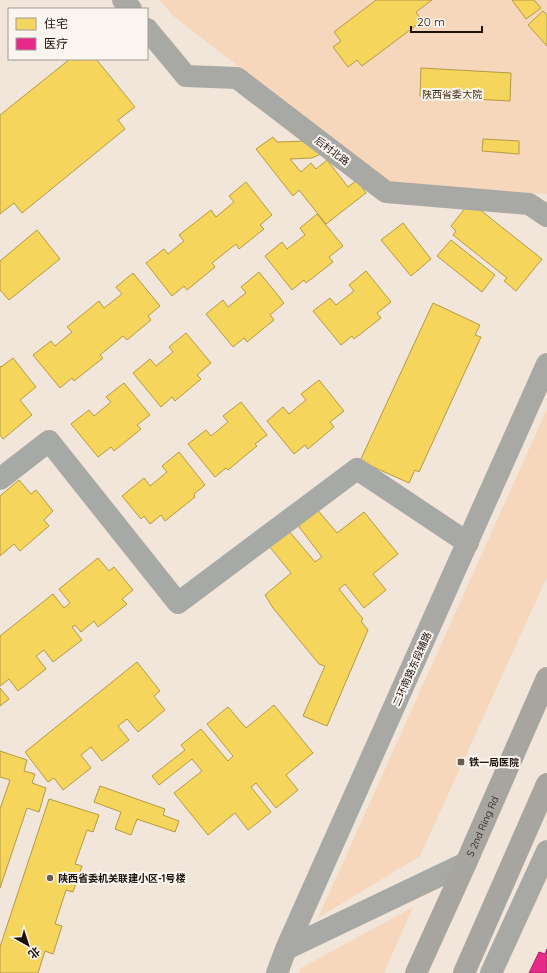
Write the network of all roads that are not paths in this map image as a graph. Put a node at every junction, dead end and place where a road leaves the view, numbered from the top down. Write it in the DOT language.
graph roads {
  1 [pos="123,0"];
  2 [pos="130,8"];
  3 [pos="148,30"];
  4 [pos="547,216"];
  5 [pos="547,364"];
  6 [pos="0,479"];
  7 [pos="468,543"];
  8 [pos="547,678"];
  9 [pos="547,784"];
  10 [pos="547,851"];
  11 [pos="466,863"];
  12 [pos="286,950"];
  13 [pos="277,973"];
  14 [pos="416,973"];
  15 [pos="464,973"];
  16 [pos="491,973"];
  1 -- 2 [label="main road"];
  3 -- 4 [label="main road, 后村北路"];
  5 -- 7 [label="main road, 二环南路东段辅路"];
  6 -- 7 [label="street"];
  7 -- 12 [label="main road, 二环南路东段辅路"];
  8 -- 11 [label="highway, S 2nd Ring Rd"];
  9 -- 15 [label="highway"];
  10 -- 16 [label="main road"];
  11 -- 12 [label="main road"];
  11 -- 14 [label="highway, S 2nd Ring Rd"];
  12 -- 13 [label="main road, 二环南路东段辅路"];
}
